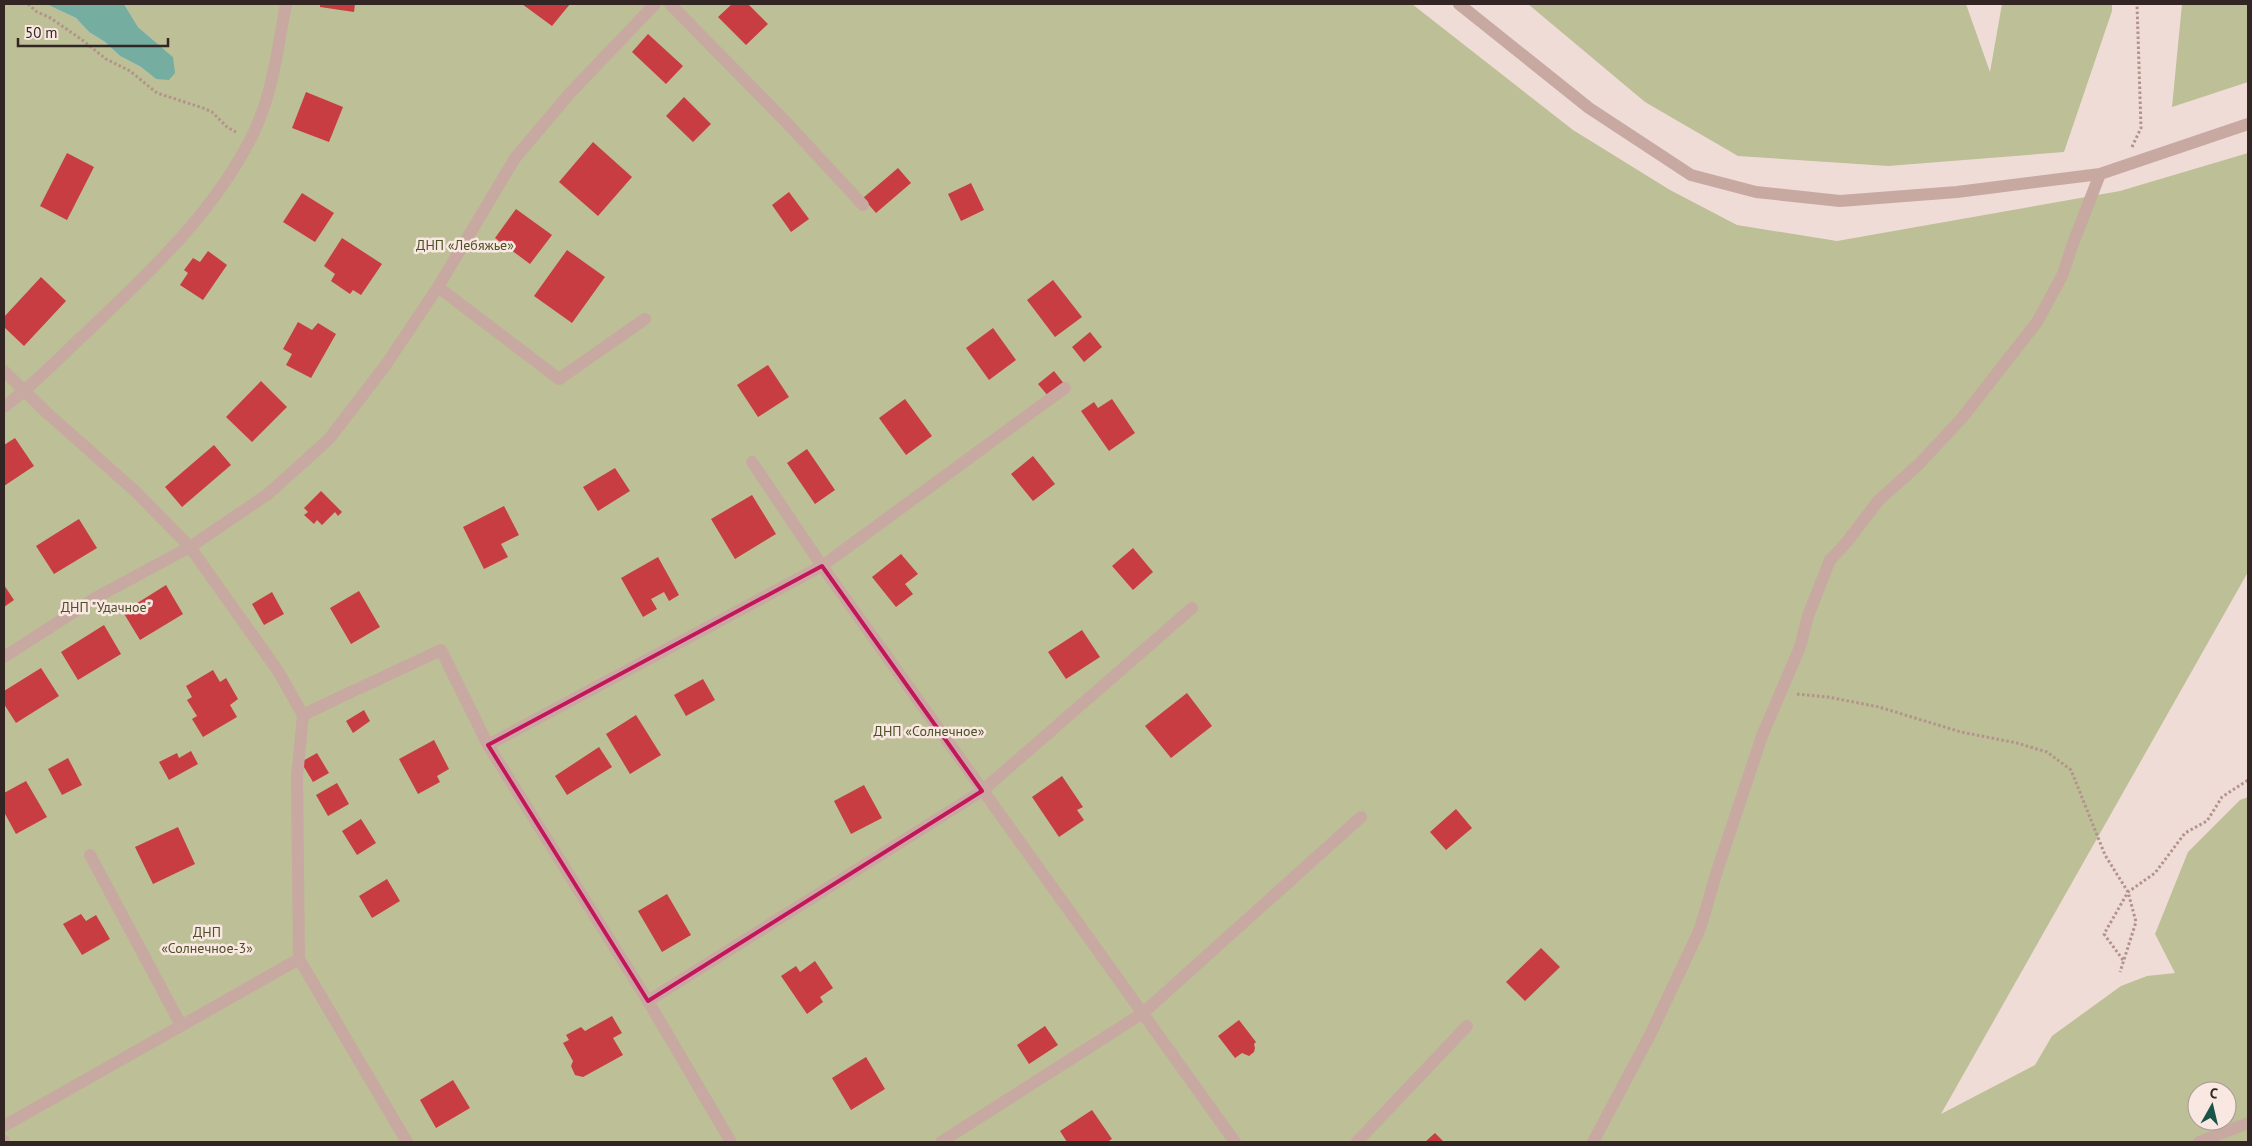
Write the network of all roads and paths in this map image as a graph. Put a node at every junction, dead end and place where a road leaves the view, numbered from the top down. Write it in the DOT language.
graph roads {
  1 [pos="28,4"];
  2 [pos="286,4"];
  3 [pos="655,4"];
  4 [pos="670,4"];
  5 [pos="1459,4"];
  6 [pos="2138,4"];
  7 [pos="2248,124"];
  8 [pos="254,132"];
  9 [pos="2124,166"];
  10 [pos="2100,174"];
  11 [pos="863,205"];
  12 [pos="438,286"];
  13 [pos="645,319"];
  14 [pos="4,371"];
  15 [pos="1065,388"];
  16 [pos="25,391"];
  17 [pos="4,407"];
  18 [pos="752,462"];
  19 [pos="190,547"];
  20 [pos="822,566"];
  21 [pos="1192,608"];
  22 [pos="4,657"];
  23 [pos="1782,692"];
  24 [pos="303,715"];
  25 [pos="488,745"];
  26 [pos="2248,780"];
  27 [pos="982,790"];
  28 [pos="1361,817"];
  29 [pos="90,855"];
  30 [pos="2128,892"];
  31 [pos="299,959"];
  32 [pos="2123,960"];
  33 [pos="2120,972"];
  34 [pos="648,1001"];
  35 [pos="1143,1013"];
  36 [pos="181,1025"];
  37 [pos="1467,1026"];
  38 [pos="2248,1123"];
  39 [pos="4,1126"];
  40 [pos="407,1142"];
  41 [pos="731,1142"];
  42 [pos="940,1142"];
  43 [pos="1235,1142"];
  44 [pos="1357,1142"];
  45 [pos="1593,1142"];
  46 [pos="2199,1142"];
  1 -- 8 [label="path"];
  2 -- 8 [label="street"];
  3 -- 12 [label="street"];
  4 -- 11 [label="street"];
  5 -- 10 [label="street"];
  6 -- 9 [label="path"];
  7 -- 9 [label="street"];
  8 -- 16 [label="street"];
  9 -- 10 [label="street"];
  10 -- 23 [label="street"];
  12 -- 13 [label="street"];
  12 -- 19 [label="street"];
  14 -- 16 [label="street"];
  15 -- 20 [label="street"];
  16 -- 17 [label="street"];
  16 -- 19 [label="street"];
  18 -- 20 [label="street"];
  19 -- 22 [label="street"];
  19 -- 24 [label="street"];
  20 -- 25 [label="street"];
  20 -- 27 [label="street"];
  21 -- 27 [label="street"];
  23 -- 30 [label="path"];
  23 -- 45 [label="street"];
  24 -- 25 [label="street"];
  24 -- 31 [label="street"];
  25 -- 34 [label="street"];
  26 -- 30 [label="path"];
  27 -- 34 [label="street"];
  27 -- 35 [label="street"];
  28 -- 35 [label="street"];
  29 -- 36 [label="street"];
  30 -- 32 [label="path"];
  30 -- 32 [label="path"];
  31 -- 36 [label="street"];
  31 -- 40 [label="street"];
  32 -- 33 [label="path"];
  34 -- 41 [label="street"];
  35 -- 42 [label="street"];
  35 -- 43 [label="street"];
  36 -- 39 [label="street"];
  37 -- 44 [label="street"];
  38 -- 46 [label="street"];
}
